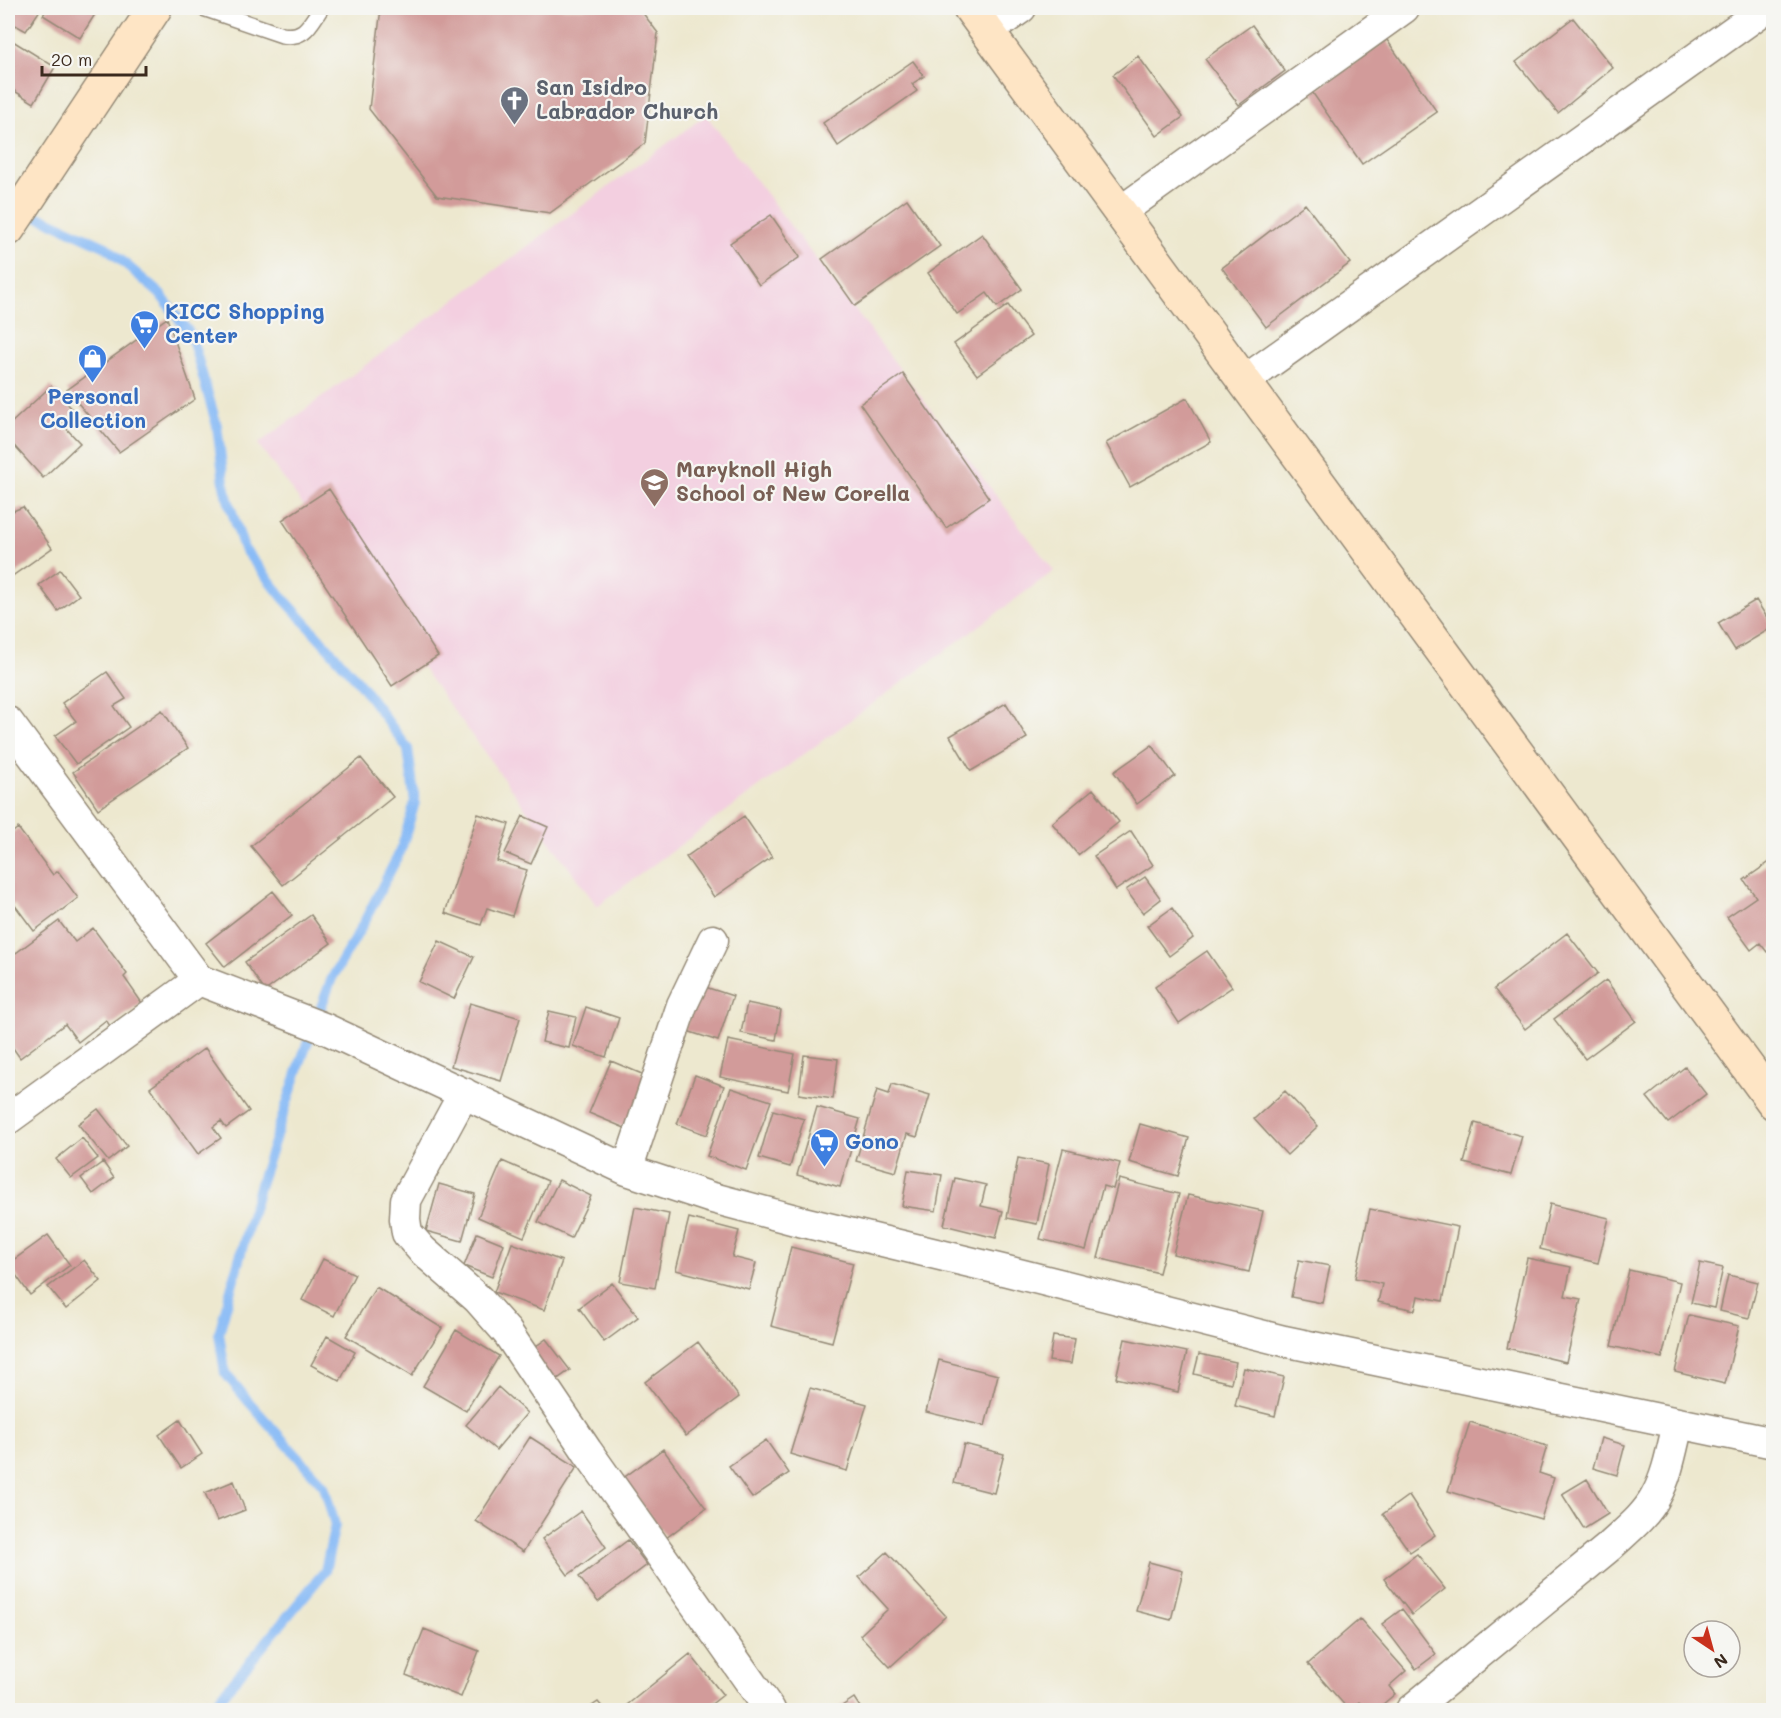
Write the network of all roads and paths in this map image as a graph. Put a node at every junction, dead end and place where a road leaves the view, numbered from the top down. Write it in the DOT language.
graph roads {
  1 [pos="155,8"];
  2 [pos="203,8"];
  3 [pos="321,8"];
  4 [pos="1020,8"];
  5 [pos="1404,8"];
  6 [pos="1766,8"];
  7 [pos="979,20"];
  8 [pos="1120,212"];
  9 [pos="8,229"];
  10 [pos="1244,381"];
  11 [pos="8,722"];
  12 [pos="713,940"];
  13 [pos="199,980"];
  14 [pos="464,1093"];
  15 [pos="1773,1103"];
  16 [pos="8,1119"];
  17 [pos="627,1170"];
  18 [pos="1678,1424"];
  19 [pos="1773,1443"];
  20 [pos="770,1710"];
  21 [pos="1410,1710"];
  1 -- 9 [label="street"];
  2 -- 3 [label="lane"];
  4 -- 7 [label="street"];
  5 -- 8 [label="street"];
  6 -- 10 [label="street"];
  7 -- 8 [label="street"];
  8 -- 10 [label="street"];
  10 -- 15 [label="street"];
  11 -- 13 [label="street"];
  12 -- 17 [label="street"];
  13 -- 14 [label="street"];
  13 -- 16 [label="street"];
  14 -- 17 [label="street"];
  14 -- 20 [label="street"];
  17 -- 18 [label="street"];
  18 -- 19 [label="street"];
  18 -- 21 [label="street"];
}
